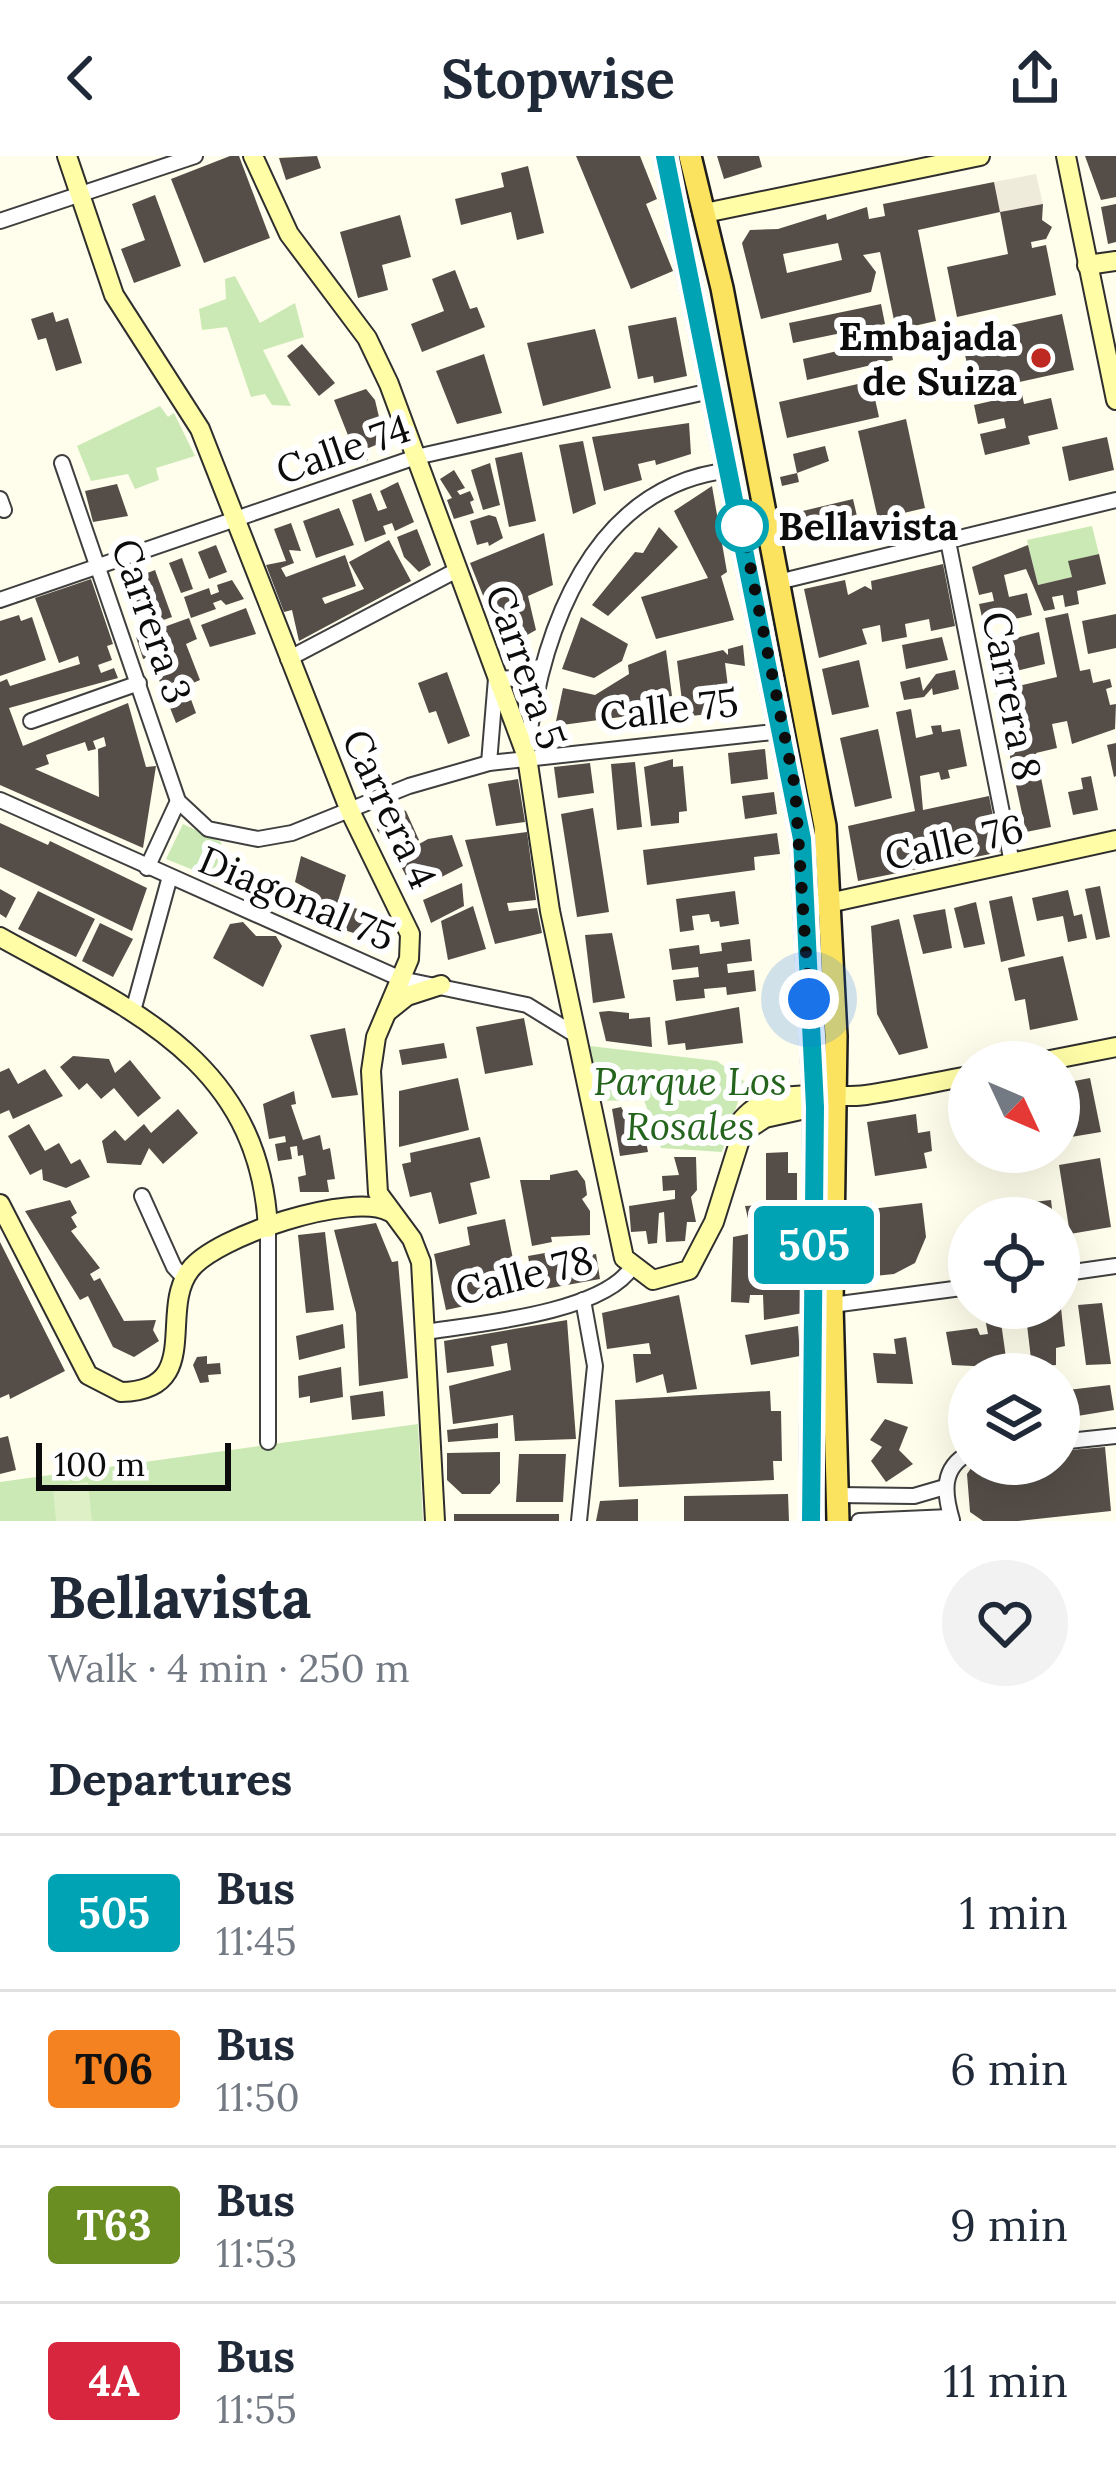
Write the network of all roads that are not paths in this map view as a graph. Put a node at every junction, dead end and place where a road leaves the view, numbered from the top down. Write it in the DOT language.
graph roads {
  1 [pos="68,156"];
  2 [pos="196,156"];
  3 [pos="253,156"];
  4 [pos="665,156"];
  5 [pos="690,156"];
  6 [pos="980,156"];
  7 [pos="1066,156"];
  8 [pos="82,196"];
  9 [pos="704,213"];
  10 [pos="0,221"];
  11 [pos="1116,262"];
  12 [pos="1087,265"];
  13 [pos="715,390"];
  14 [pos="1116,400"];
  15 [pos="416,458"];
  16 [pos="62,463"];
  17 [pos="731,470"];
  18 [pos="1116,500"];
  19 [pos="235,520"];
  20 [pos="949,541"];
  21 [pos="100,568"];
  22 [pos="457,570"];
  23 [pos="778,581"];
  24 [pos="0,600"];
  25 [pos="288,659"];
  26 [pos="539,667"];
  27 [pos="496,677"];
  28 [pos="139,683"];
  29 [pos="31,721"];
  30 [pos="784,731"];
  31 [pos="527,757"];
  32 [pos="489,763"];
  33 [pos="0,800"];
  34 [pos="178,801"];
  35 [pos="350,811"];
  36 [pos="1116,840"];
  37 [pos="1012,863"];
  38 [pos="146,868"];
  39 [pos="169,880"];
  40 [pos="818,906"];
  41 [pos="0,937"];
  42 [pos="400,979"];
  43 [pos="441,986"];
  44 [pos="133,1011"];
  45 [pos="384,1015"];
  46 [pos="574,1034"];
  47 [pos="1116,1047"];
  48 [pos="1080,1054"];
  49 [pos="948,1079"];
  50 [pos="822,1099"];
  51 [pos="376,1186"];
  52 [pos="142,1196"];
  53 [pos="0,1204"];
  54 [pos="362,1204"];
  55 [pos="390,1212"];
  56 [pos="268,1228"];
  57 [pos="172,1254"];
  58 [pos="198,1260"];
  59 [pos="1116,1266"];
  60 [pos="632,1267"];
  61 [pos="1080,1271"];
  62 [pos="184,1277"];
  63 [pos="948,1289"];
  64 [pos="583,1300"];
  65 [pos="832,1305"];
  66 [pos="424,1332"];
  67 [pos="1116,1436"];
  68 [pos="1080,1440"];
  69 [pos="268,1442"];
  70 [pos="948,1477"];
  71 [pos="946,1487"];
  72 [pos="838,1496"];
  73 [pos="951,1519"];
  74 [pos="435,1521"];
  75 [pos="579,1521"];
  76 [pos="811,1521"];
  77 [pos="838,1521"];
  78 [pos="860,1521"];
  1 -- 8 [label="street, Carrera 4"];
  2 -- 8 [label="street"];
  3 -- 15 [label="street, Carrera 5"];
  4 -- 13 [label="main road"];
  5 -- 9 [label="main road"];
  6 -- 9 [label="street"];
  7 -- 12 [label="street"];
  8 -- 10 [label="street"];
  8 -- 19 [label="street, Carrera 4"];
  9 -- 23 [label="main road"];
  11 -- 12 [label="street"];
  12 -- 14 [label="street"];
  13 -- 15 [label="street, Calle 74"];
  13 -- 17 [label="main road"];
  15 -- 19 [label="street, Calle 74"];
  15 -- 22 [label="street, Carrera 5"];
  16 -- 21 [label="street, Carrera 3"];
  17 -- 26 [label="street"];
  17 -- 30 [label="main road"];
  18 -- 20 [label="street"];
  19 -- 21 [label="street, Calle 74"];
  19 -- 25 [label="street, Carrera 4"];
  20 -- 23 [label="street"];
  20 -- 37 [label="street, Carrera 8"];
  21 -- 24 [label="street, Calle 74"];
  21 -- 28 [label="street, Carrera 3"];
  22 -- 25 [label="street"];
  22 -- 27 [label="street, Carrera 5"];
  23 -- 40 [label="main road"];
  25 -- 35 [label="street, Carrera 4"];
  26 -- 27 [label="street"];
  26 -- 31 [label="street"];
  27 -- 31 [label="street, Carrera 5"];
  27 -- 32 [label="street"];
  28 -- 29 [label="street"];
  28 -- 34 [label="street, Carrera 3"];
  30 -- 31 [label="street, Calle 75"];
  30 -- 40 [label="main road"];
  31 -- 32 [label="street, Calle 75"];
  31 -- 46 [label="street, Carrera 5"];
  32 -- 35 [label="street, Calle 75"];
  33 -- 38 [label="street, Diagonal 75"];
  34 -- 35 [label="street, Calle 75"];
  34 -- 38 [label="street"];
  35 -- 42 [label="street, Carrera 4"];
  36 -- 37 [label="street, Calle 76"];
  37 -- 40 [label="street, Calle 76"];
  38 -- 39 [label="street, Diagonal 75"];
  39 -- 42 [label="street, Diagonal 75"];
  39 -- 44 [label="street"];
  40 -- 50 [label="main road"];
  41 -- 44 [label="street"];
  42 -- 43 [label="street, Diagonal 75"];
  42 -- 45 [label="street, Carrera 4"];
  43 -- 45 [label="street"];
  43 -- 46 [label="street, Diagonal 75"];
  44 -- 56 [label="street"];
  45 -- 51 [label="street, Carrera 4"];
  46 -- 60 [label="street, Carrera 5"];
  47 -- 48 [label="street"];
  49 -- 50 [label="street"];
  50 -- 60 [label="street"];
  50 -- 65 [label="main road"];
  50 -- 76 [label="main road"];
  51 -- 54 [label="street"];
  51 -- 55 [label="street, Carrera 4"];
  52 -- 57 [label="street"];
  53 -- 62 [label="street"];
  54 -- 55 [label="street"];
  54 -- 56 [label="street"];
  55 -- 66 [label="street, Carrera 4"];
  56 -- 58 [label="street"];
  56 -- 69 [label="street"];
  57 -- 58 [label="street"];
  57 -- 62 [label="street"];
  58 -- 62 [label="street"];
  59 -- 61 [label="street"];
  60 -- 64 [label="street, Calle 78"];
  63 -- 65 [label="street"];
  64 -- 66 [label="street, Calle 78"];
  64 -- 75 [label="street"];
  65 -- 72 [label="main road"];
  66 -- 74 [label="street, Carrera 4"];
  67 -- 68 [label="street"];
  70 -- 71 [label="street"];
  71 -- 72 [label="street"];
  71 -- 73 [label="street"];
  72 -- 77 [label="main road"];
  73 -- 78 [label="street"];
}
